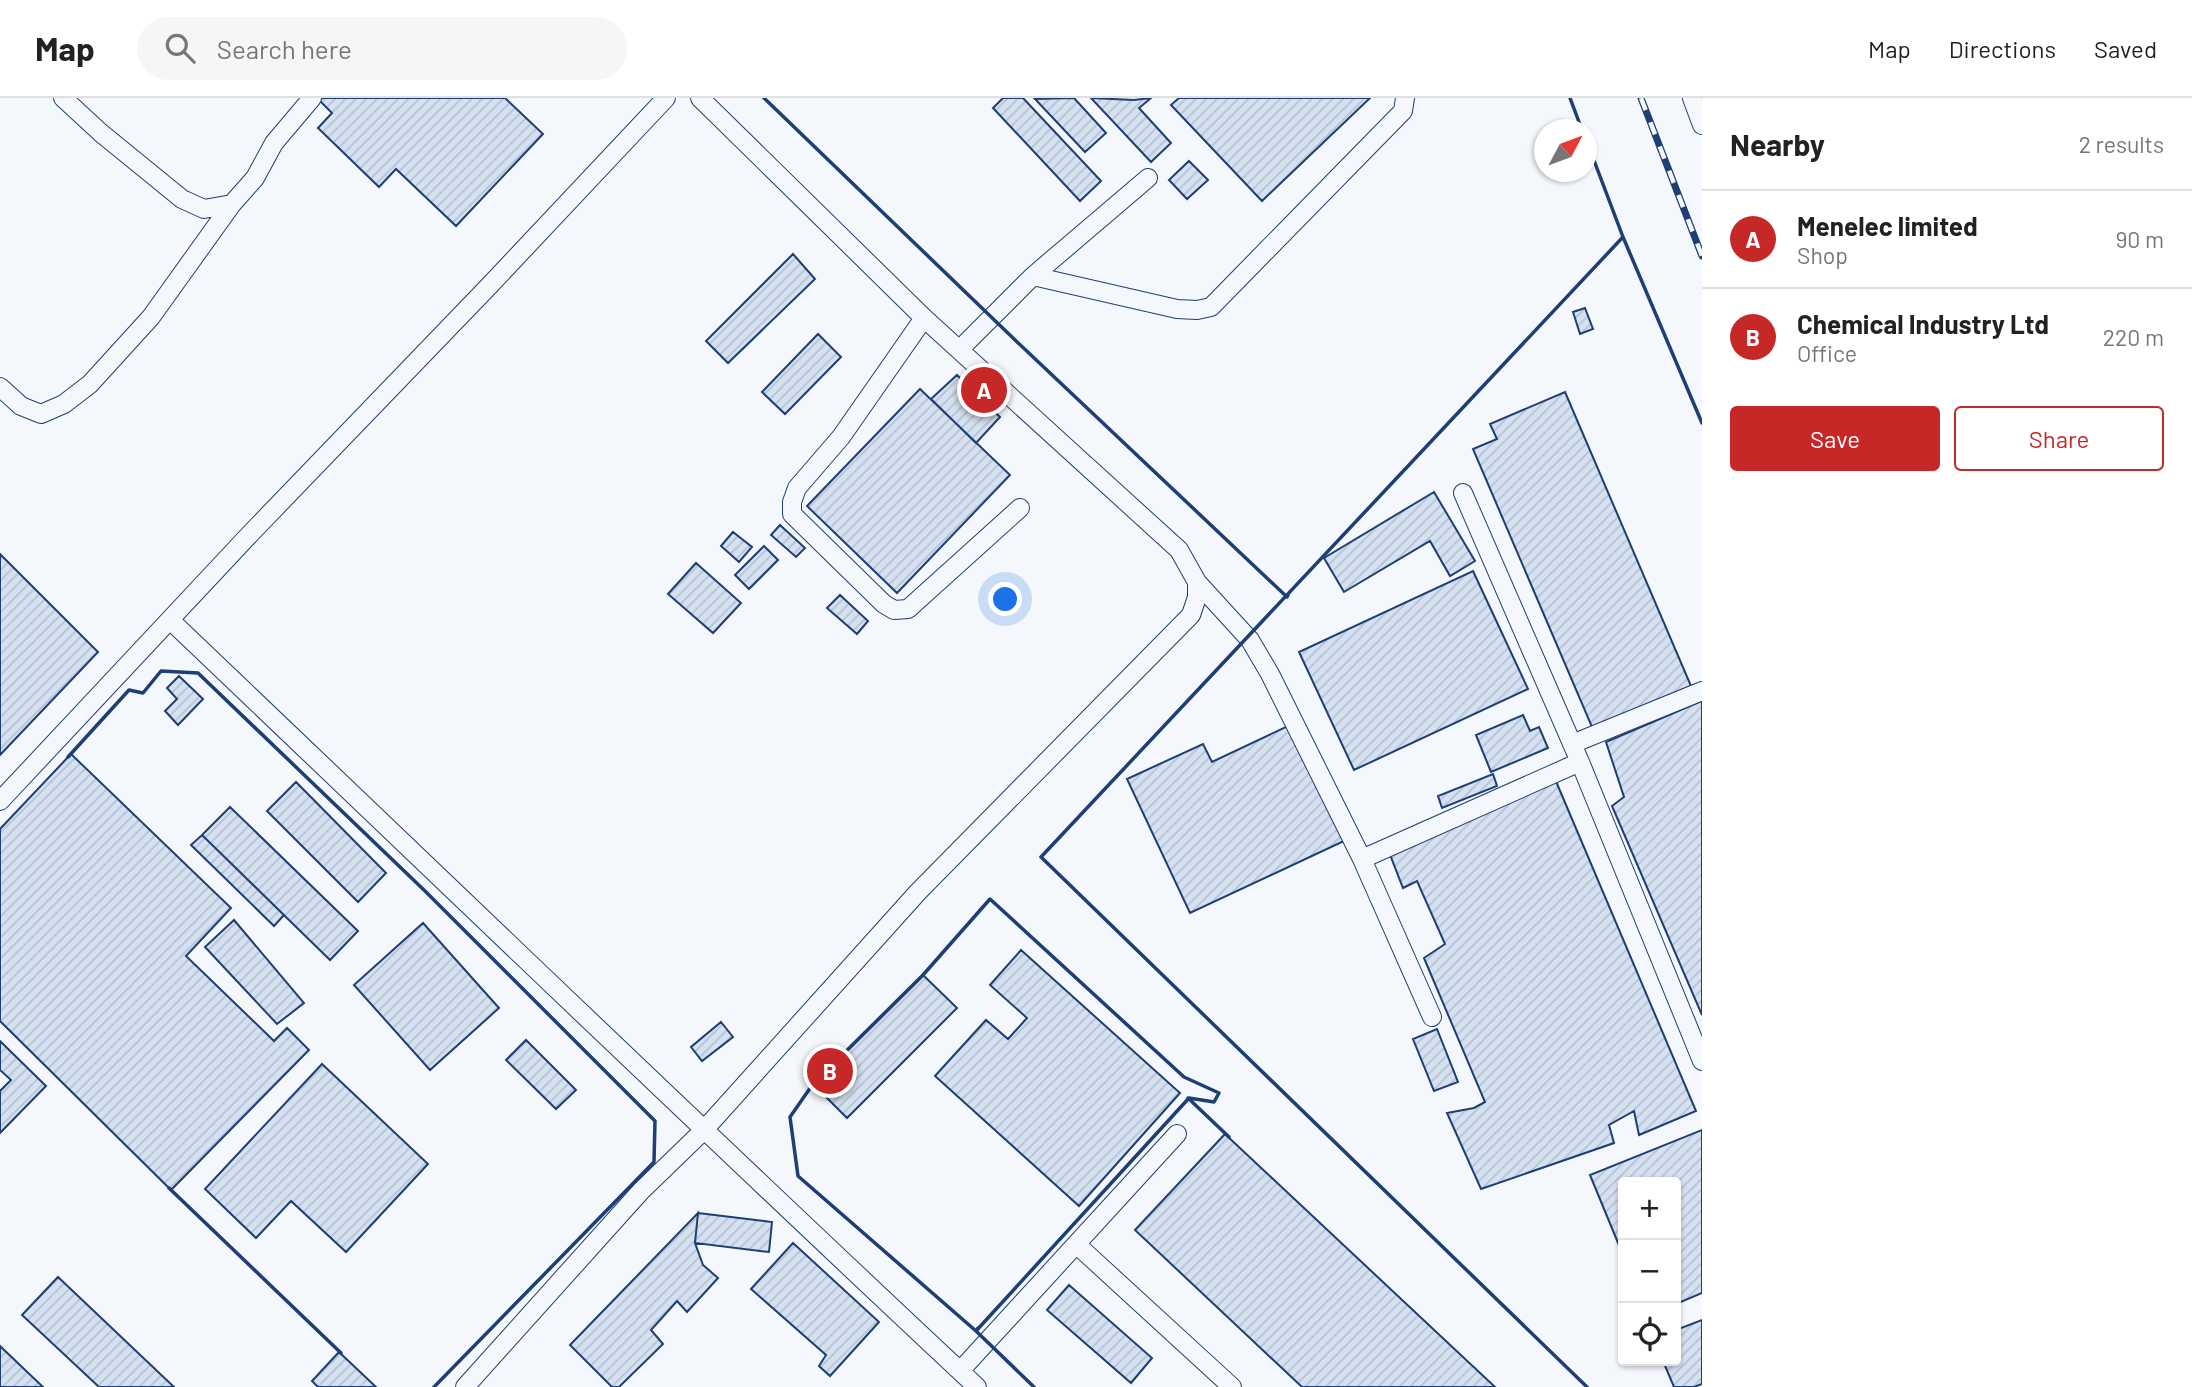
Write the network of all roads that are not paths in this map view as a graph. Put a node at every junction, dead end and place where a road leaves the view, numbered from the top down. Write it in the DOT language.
graph roads {
  1 [pos="63,98"];
  2 [pos="312,98"];
  3 [pos="666,98"];
  4 [pos="700,98"];
  5 [pos="1405,98"];
  6 [pos="1692,98"];
  7 [pos="1700,120"];
  8 [pos="1148,178"];
  9 [pos="232,204"];
  10 [pos="1032,276"];
  11 [pos="923,318"];
  12 [pos="959,349"];
  13 [pos="0,387"];
  14 [pos="1463,493"];
  15 [pos="1020,508"];
  16 [pos="1197,582"];
  17 [pos="170,621"];
  18 [pos="1702,691"];
  19 [pos="1572,744"];
  20 [pos="1580,762"];
  21 [pos="0,801"];
  22 [pos="1362,859"];
  23 [pos="1432,1017"];
  24 [pos="1702,1061"];
  25 [pos="703,1131"];
  26 [pos="1177,1134"];
  27 [pos="1076,1244"];
  28 [pos="960,1371"];
  29 [pos="465,1387"];
  30 [pos="977,1387"];
  31 [pos="1232,1387"];
  1 -- 9 [label="street"];
  2 -- 9 [label="street"];
  3 -- 17 [label="street"];
  4 -- 11 [label="street"];
  5 -- 10 [label="street"];
  6 -- 7 [label="street"];
  8 -- 10 [label="street"];
  9 -- 13 [label="street"];
  10 -- 12 [label="street"];
  11 -- 12 [label="street"];
  11 -- 15 [label="street"];
  12 -- 16 [label="street"];
  14 -- 19 [label="street"];
  16 -- 22 [label="street"];
  16 -- 25 [label="street"];
  17 -- 21 [label="street"];
  17 -- 25 [label="street"];
  18 -- 19 [label="street"];
  19 -- 20 [label="street"];
  20 -- 22 [label="street"];
  20 -- 24 [label="street"];
  22 -- 23 [label="street"];
  25 -- 28 [label="street"];
  25 -- 29 [label="street"];
  26 -- 27 [label="street"];
  27 -- 28 [label="street"];
  27 -- 31 [label="street"];
  28 -- 30 [label="street"];
}
